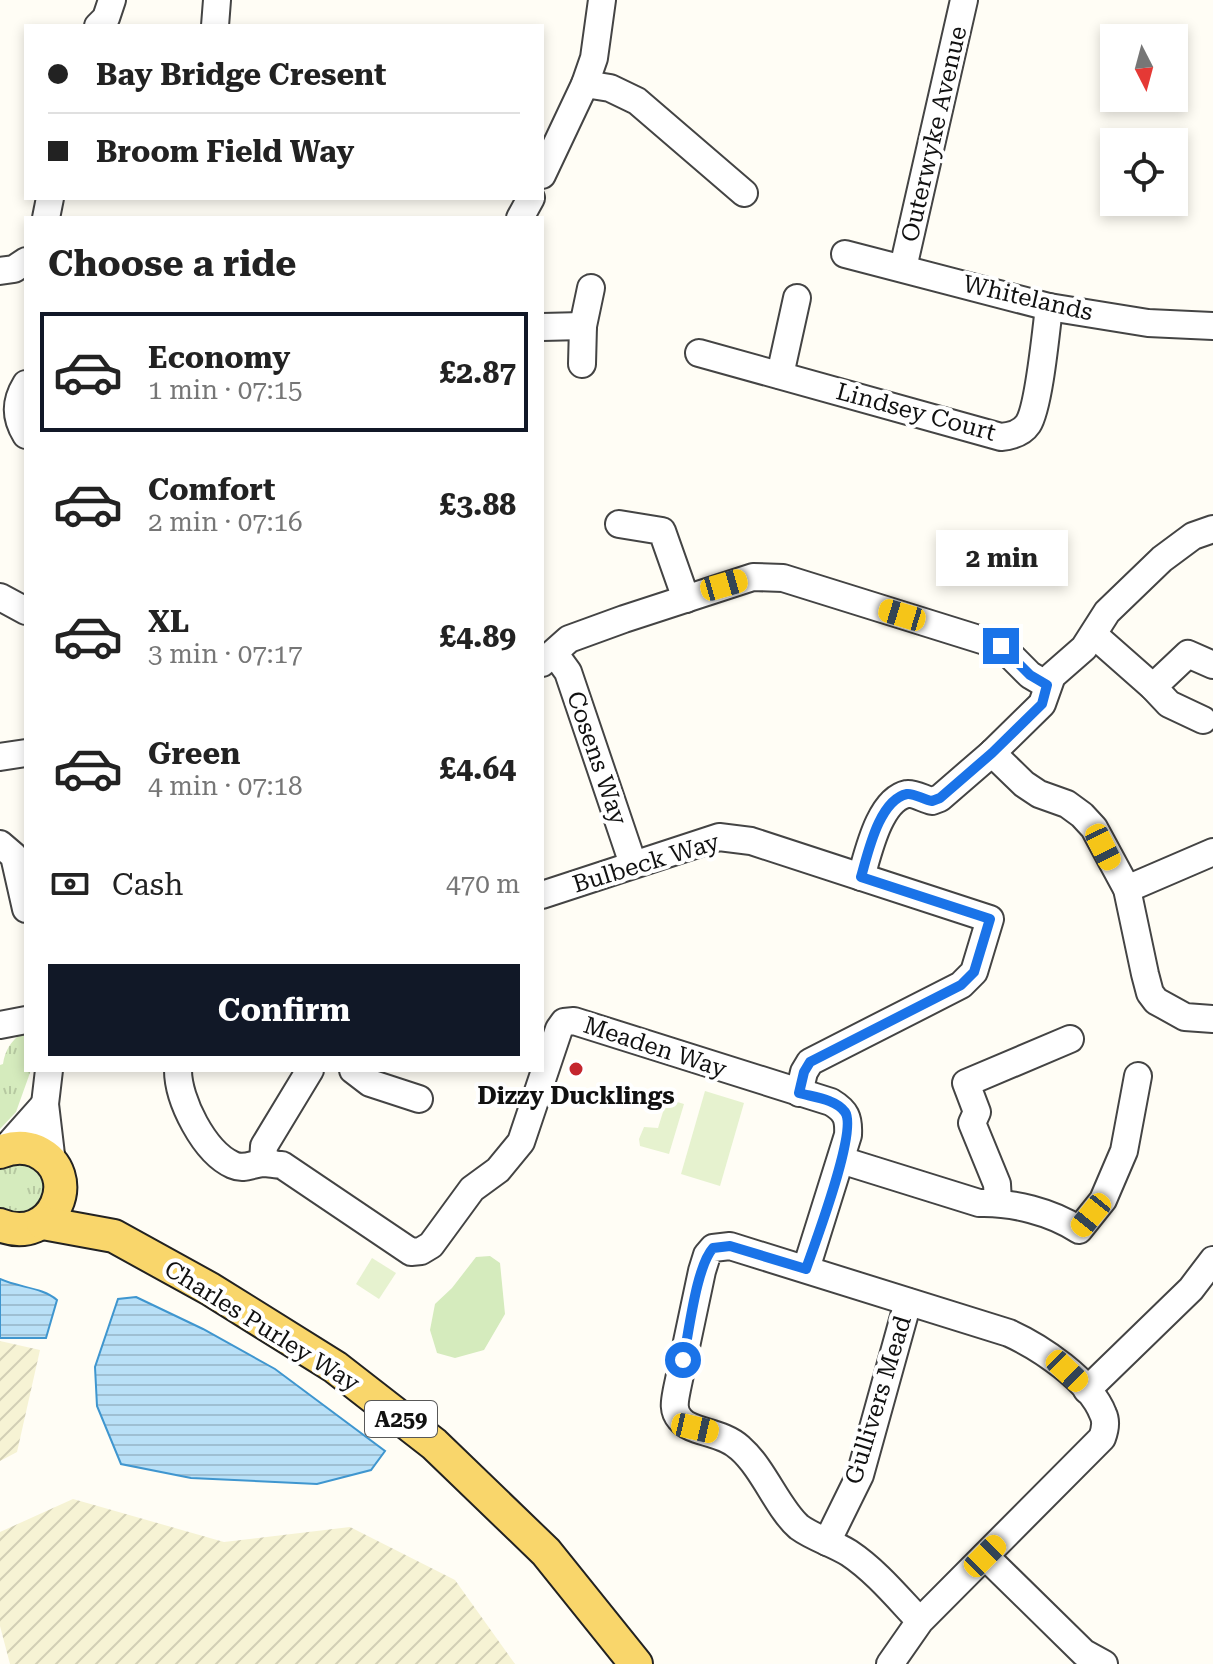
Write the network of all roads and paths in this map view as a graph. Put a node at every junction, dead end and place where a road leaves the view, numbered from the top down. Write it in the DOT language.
graph roads {
  1 [pos="112,0"];
  2 [pos="217,0"];
  3 [pos="602,0"];
  4 [pos="964,0"];
  5 [pos="100,24"];
  6 [pos="215,24"];
  7 [pos="585,84"];
  8 [pos="544,171"];
  9 [pos="744,193"];
  10 [pos="845,254"];
  11 [pos="24,262"];
  12 [pos="903,268"];
  13 [pos="0,271"];
  14 [pos="591,288"];
  15 [pos="797,298"];
  16 [pos="1049,307"];
  17 [pos="583,326"];
  18 [pos="1213,326"];
  19 [pos="544,327"];
  20 [pos="699,353"];
  21 [pos="582,364"];
  22 [pos="780,375"];
  23 [pos="24,388"];
  24 [pos="24,432"];
  25 [pos="619,524"];
  26 [pos="1213,529"];
  27 [pos="0,597"];
  28 [pos="686,599"];
  29 [pos="24,610"];
  30 [pos="1094,635"];
  31 [pos="548,659"];
  32 [pos="1213,665"];
  33 [pos="1047,685"];
  34 [pos="1153,687"];
  35 [pos="1203,720"];
  36 [pos="24,753"];
  37 [pos="992,753"];
  38 [pos="0,757"];
  39 [pos="0,844"];
  40 [pos="1213,852"];
  41 [pos="633,864"];
  42 [pos="861,877"];
  43 [pos="1127,889"];
  44 [pos="544,894"];
  45 [pos="24,900"];
  46 [pos="1213,1019"];
  47 [pos="24,1020"];
  48 [pos="0,1025"];
  49 [pos="1070,1039"];
  50 [pos="545,1062"];
  51 [pos="49,1072"];
  52 [pos="178,1072"];
  53 [pos="309,1072"];
  54 [pos="356,1072"];
  55 [pos="542,1072"];
  56 [pos="1138,1076"];
  57 [pos="799,1093"];
  58 [pos="419,1099"];
  59 [pos="45,1104"];
  60 [pos="2,1151"];
  61 [pos="841,1160"];
  62 [pos="263,1163"];
  63 [pos="55,1169"];
  64 [pos="998,1202"];
  65 [pos="43,1223"];
  66 [pos="0,1225"];
  67 [pos="114,1236"];
  68 [pos="1213,1260"];
  69 [pos="806,1269"];
  70 [pos="908,1302"];
  71 [pos="1087,1390"];
  72 [pos="827,1542"];
  73 [pos="985,1556"];
  74 [pos="920,1621"];
  75 [pos="636,1664"];
  76 [pos="890,1664"];
  77 [pos="1104,1664"];
  1 -- 5 [label="street"];
  2 -- 6 [label="street"];
  3 -- 7 [label="street"];
  4 -- 12 [label="street, Outerwyke Avenue"];
  7 -- 8 [label="street"];
  7 -- 9 [label="street"];
  10 -- 12 [label="street, Whitelands"];
  11 -- 13 [label="street"];
  12 -- 16 [label="street, Whitelands"];
  14 -- 17 [label="street"];
  15 -- 22 [label="street"];
  16 -- 18 [label="street, Whitelands"];
  16 -- 22 [label="street, Lindsey Court"];
  17 -- 19 [label="street"];
  17 -- 21 [label="street"];
  20 -- 22 [label="street, Lindsey Court"];
  23 -- 24 [label="street"];
  25 -- 28 [label="street"];
  26 -- 30 [label="street"];
  27 -- 29 [label="street"];
  28 -- 31 [label="street"];
  28 -- 33 [label="street"];
  30 -- 33 [label="street"];
  30 -- 34 [label="street"];
  31 -- 41 [label="street, Cosens Way"];
  32 -- 34 [label="street"];
  33 -- 37 [label="street"];
  34 -- 35 [label="street"];
  36 -- 38 [label="street"];
  37 -- 42 [label="street"];
  37 -- 43 [label="street"];
  39 -- 45 [label="street"];
  40 -- 43 [label="street"];
  41 -- 42 [label="street, Bulbeck Way"];
  41 -- 44 [label="street, Bulbeck Way"];
  42 -- 57 [label="street, Bulbeck Way"];
  43 -- 46 [label="street"];
  47 -- 48 [label="street"];
  49 -- 64 [label="street"];
  50 -- 57 [label="street, Meaden Way"];
  51 -- 59 [label="street"];
  52 -- 62 [label="street, Meaden Way"];
  53 -- 62 [label="street"];
  54 -- 58 [label="street"];
  55 -- 62 [label="street, Meaden Way"];
  56 -- 64 [label="street"];
  57 -- 61 [label="street, Meaden Way"];
  59 -- 60 [label="street"];
  59 -- 63 [label="street"];
  60 -- 63 [label="main road"];
  61 -- 64 [label="street"];
  61 -- 69 [label="street, Meaden Way"];
  63 -- 65 [label="main road"];
  63 -- 67 [label="main road, Charles Purley Way / A259"];
  65 -- 66 [label="main road, Charles Purley Way"];
  65 -- 67 [label="main road, Charles Purley Way / A259"];
  67 -- 75 [label="main road, Charles Purley Way / A259"];
  68 -- 71 [label="street"];
  69 -- 70 [label="street"];
  69 -- 72 [label="street"];
  70 -- 71 [label="street"];
  70 -- 72 [label="street, Gullivers Mead"];
  71 -- 73 [label="street"];
  72 -- 74 [label="street"];
  73 -- 74 [label="street"];
  73 -- 77 [label="street"];
  74 -- 76 [label="street"];
}
